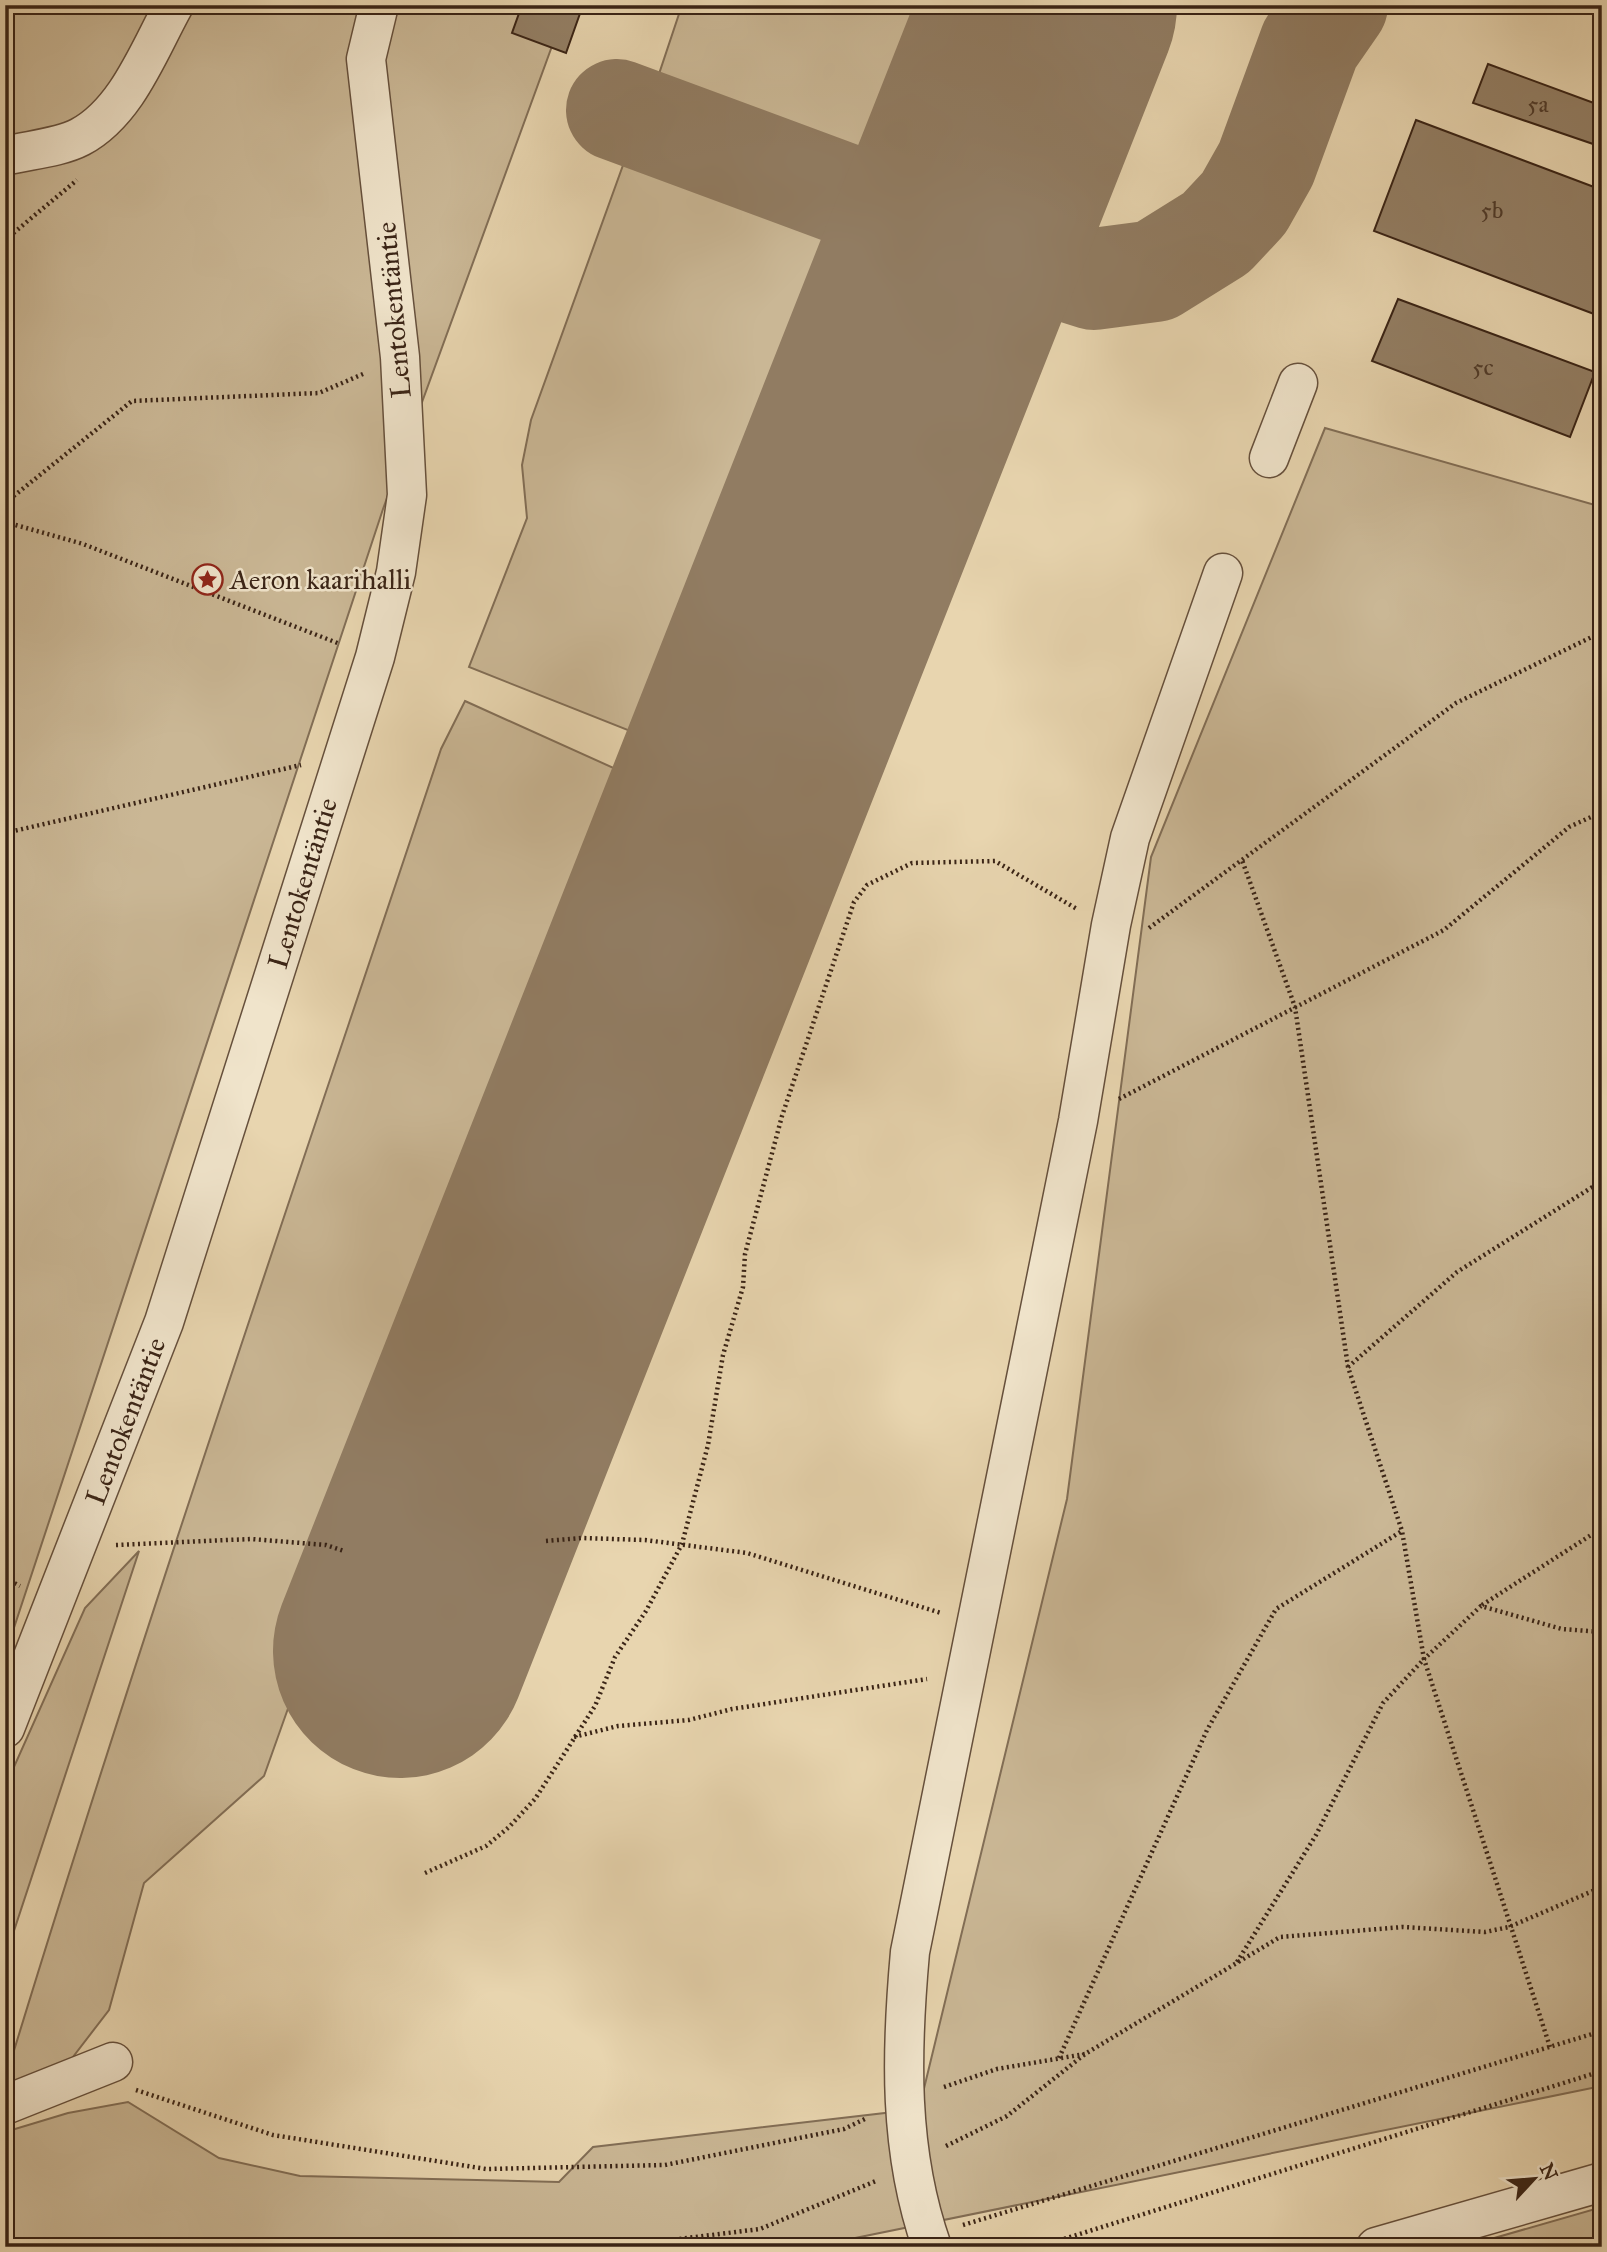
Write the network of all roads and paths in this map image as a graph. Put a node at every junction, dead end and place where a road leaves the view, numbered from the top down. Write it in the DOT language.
graph roads {
  1 [pos="174,5"];
  2 [pos="379,5"];
  3 [pos="5,156"];
  4 [pos="400,357"];
  5 [pos="1298,383"];
  6 [pos="1269,458"];
  7 [pos="5,503"];
  8 [pos="5,522"];
  9 [pos="1223,573"];
  10 [pos="1602,632"];
  11 [pos="375,657"];
  12 [pos="342,755"];
  13 [pos="1602,812"];
  14 [pos="5,833"];
  15 [pos="1242,860"];
  16 [pos="1111,925"];
  17 [pos="1295,1007"];
  18 [pos="1078,1121"];
  19 [pos="1602,1181"];
  20 [pos="1348,1367"];
  21 [pos="1602,1528"];
  22 [pos="1402,1531"];
  23 [pos="546,1541"];
  24 [pos="682,1544"];
  25 [pos="344,1551"];
  26 [pos="74,1553"];
  27 [pos="1481,1606"];
  28 [pos="975,1630"];
  29 [pos="1602,1632"];
  30 [pos="1423,1659"];
  31 [pos="967,1669"];
  32 [pos="5,1728"];
  33 [pos="574,1737"];
  34 [pos="425,1873"];
  35 [pos="1602,1887"];
  36 [pos="1509,1927"];
  37 [pos="1237,1962"];
  38 [pos="1602,2031"];
  39 [pos="1550,2048"];
  40 [pos="1086,2054"];
  41 [pos="1058,2059"];
  42 [pos="1602,2071"];
  43 [pos="119,2076"];
  44 [pos="904,2100"];
  45 [pos="5,2105"];
  46 [pos="912,2164"];
  47 [pos="1602,2182"];
  48 [pos="5,2241"];
  49 [pos="930,2241"];
  50 [pos="20,2247"];
  51 [pos="614,2247"];
  52 [pos="1038,2247"];
  53 [pos="1376,2247"];
  1 -- 3 [label="street"];
  2 -- 4 [label="street, Lentokentäntie"];
  4 -- 7 [label="path"];
  4 -- 11 [label="street, Lentokentäntie"];
  5 -- 6 [label="street"];
  8 -- 11 [label="path"];
  9 -- 16 [label="street"];
  10 -- 15 [label="path"];
  11 -- 12 [label="street, Lentokentäntie"];
  12 -- 14 [label="path"];
  12 -- 26 [label="street, Lentokentäntie"];
  13 -- 17 [label="path"];
  15 -- 16 [label="path"];
  15 -- 17 [label="path"];
  16 -- 18 [label="street"];
  16 -- 24 [label="path"];
  17 -- 18 [label="path"];
  17 -- 20 [label="path"];
  18 -- 28 [label="street"];
  19 -- 20 [label="path"];
  20 -- 22 [label="path"];
  21 -- 27 [label="path"];
  22 -- 30 [label="path"];
  22 -- 41 [label="path"];
  23 -- 24 [label="path"];
  24 -- 28 [label="path"];
  24 -- 33 [label="path"];
  25 -- 26 [label="path"];
  26 -- 32 [label="street, Lentokentäntie"];
  27 -- 29 [label="path"];
  27 -- 30 [label="path"];
  28 -- 31 [label="street"];
  30 -- 36 [label="path"];
  30 -- 37 [label="path"];
  31 -- 33 [label="path"];
  31 -- 44 [label="street"];
  33 -- 34 [label="path"];
  35 -- 36 [label="path"];
  36 -- 37 [label="path"];
  36 -- 39 [label="path"];
  37 -- 40 [label="path"];
  38 -- 39 [label="path"];
  39 -- 49 [label="path"];
  40 -- 41 [label="path"];
  40 -- 46 [label="path"];
  41 -- 44 [label="path"];
  42 -- 52 [label="path"];
  43 -- 44 [label="path"];
  43 -- 45 [label="street"];
  44 -- 46 [label="street"];
  46 -- 49 [label="street"];
  46 -- 51 [label="path"];
  47 -- 53 [label="street"];
  48 -- 50 [label="path"];
}
